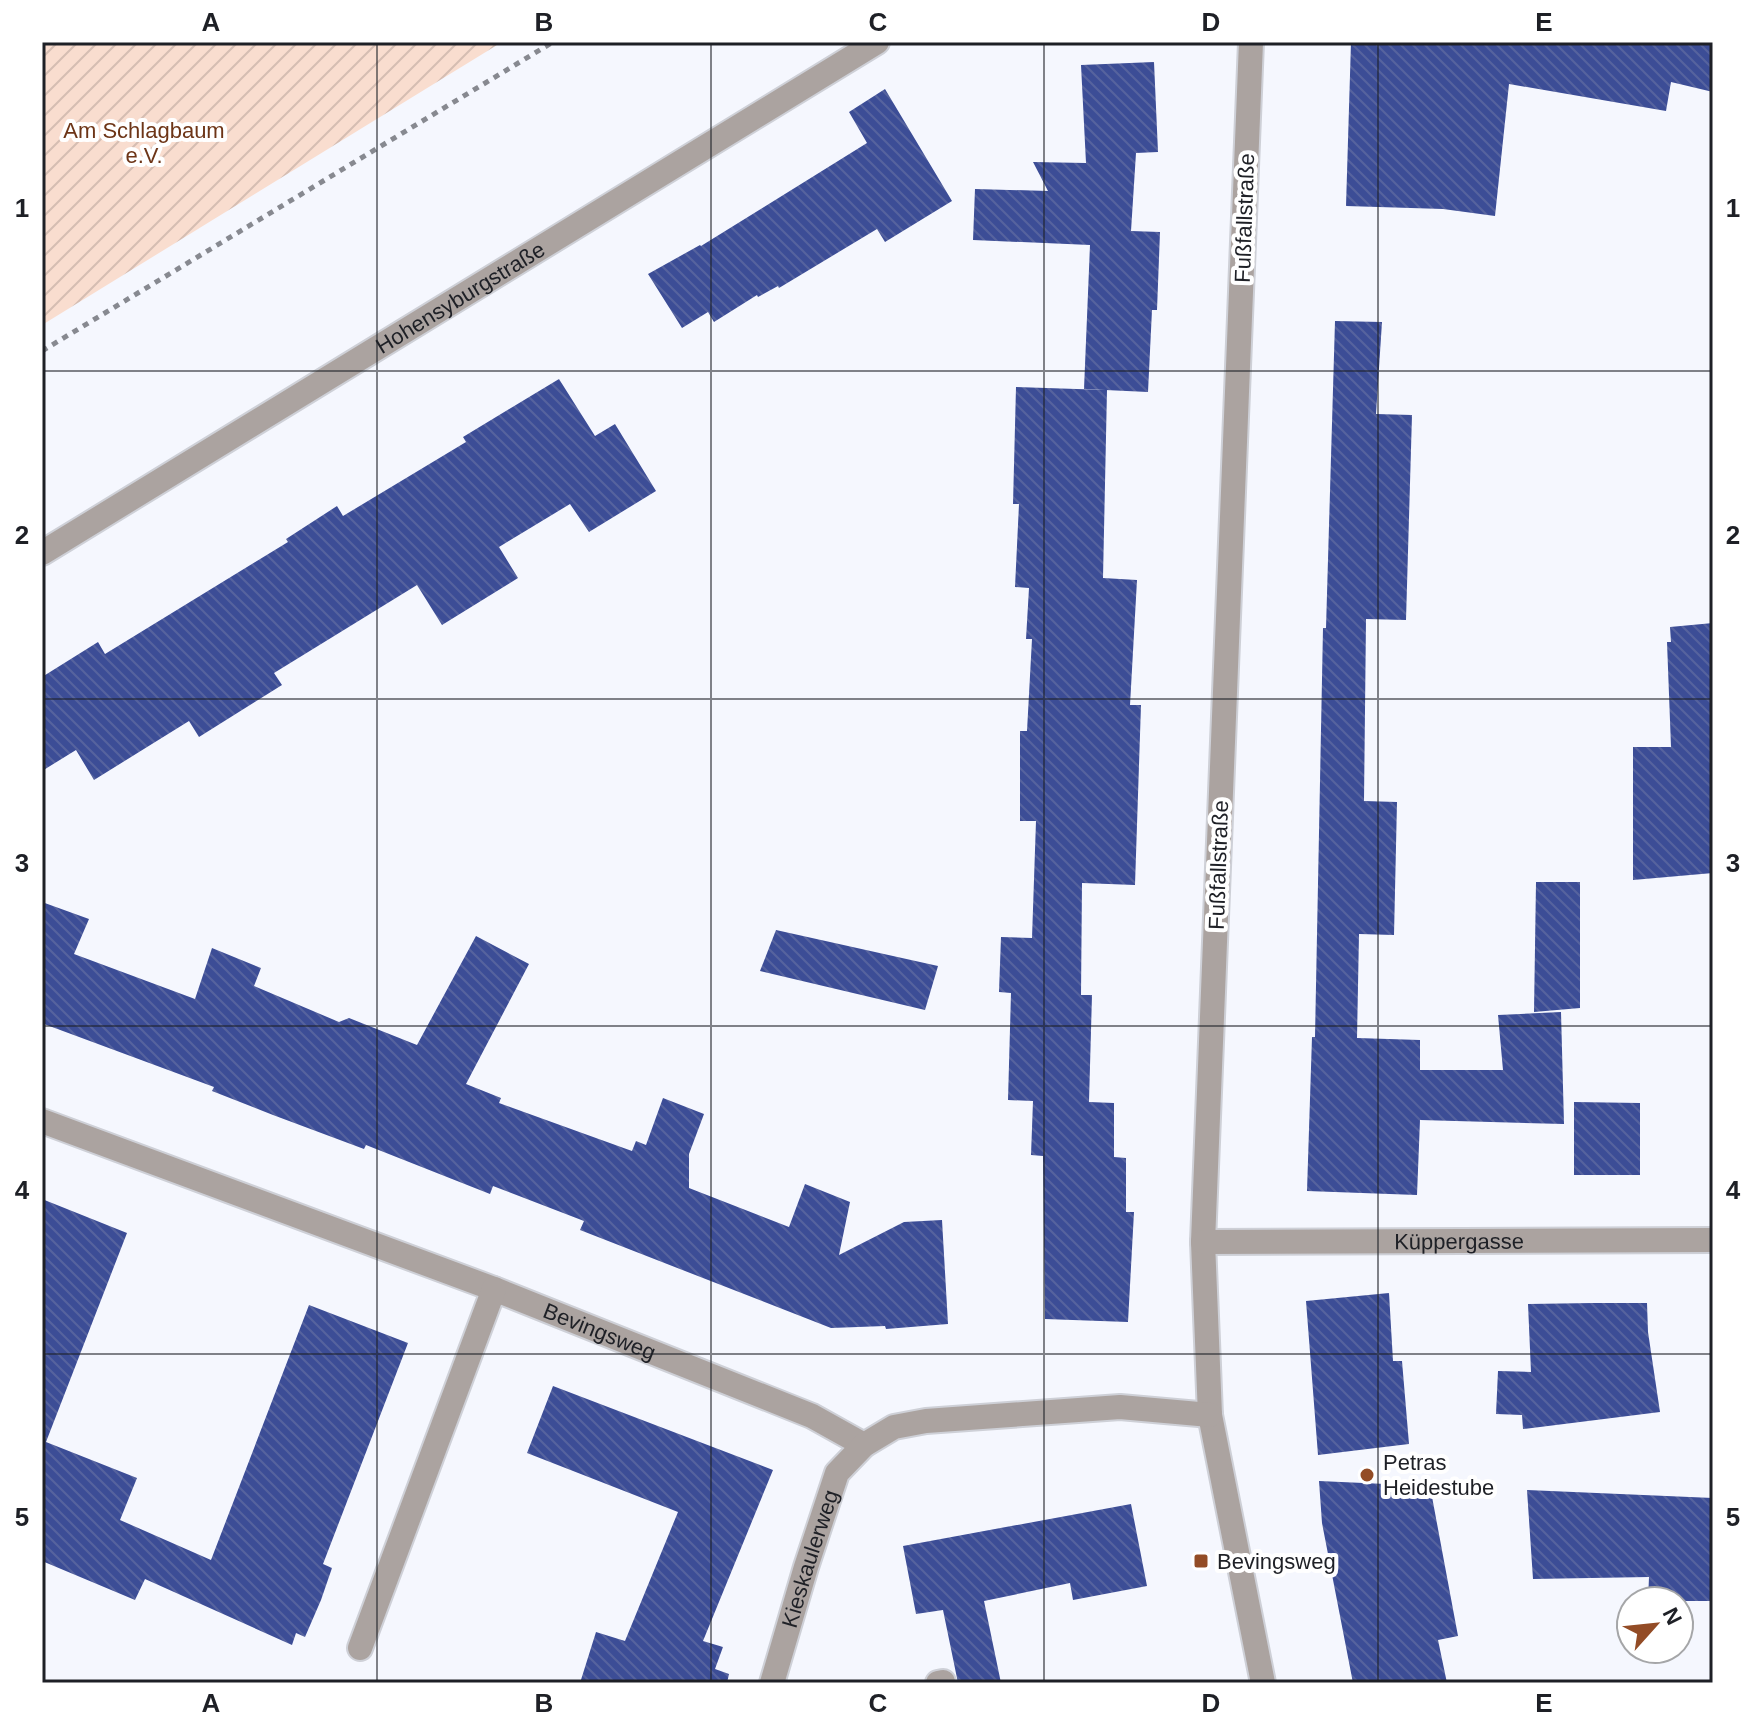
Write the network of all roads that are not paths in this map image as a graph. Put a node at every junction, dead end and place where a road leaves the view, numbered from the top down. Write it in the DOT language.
graph roads {
  1 [pos="877,42"];
  2 [pos="1251,42"];
  3 [pos="42,553"];
  4 [pos="42,1121"];
  5 [pos="1713,1240"];
  6 [pos="1203,1242"];
  7 [pos="494,1289"];
  8 [pos="1210,1415"];
  9 [pos="864,1445"];
  10 [pos="360,1648"];
  11 [pos="772,1683"];
  12 [pos="1263,1683"];
  1 -- 3 [label="street, Hohensyburgstraße"];
  2 -- 6 [label="street, Fußfallstraße"];
  4 -- 7 [label="street, Bevingsweg"];
  5 -- 6 [label="street, Küppergasse"];
  6 -- 8 [label="street, Fußfallstraße"];
  7 -- 9 [label="street, Bevingsweg"];
  7 -- 10 [label="street"];
  8 -- 9 [label="street"];
  8 -- 12 [label="street, Fußfallstraße"];
  9 -- 11 [label="street, Kieskaulerweg"];
}
